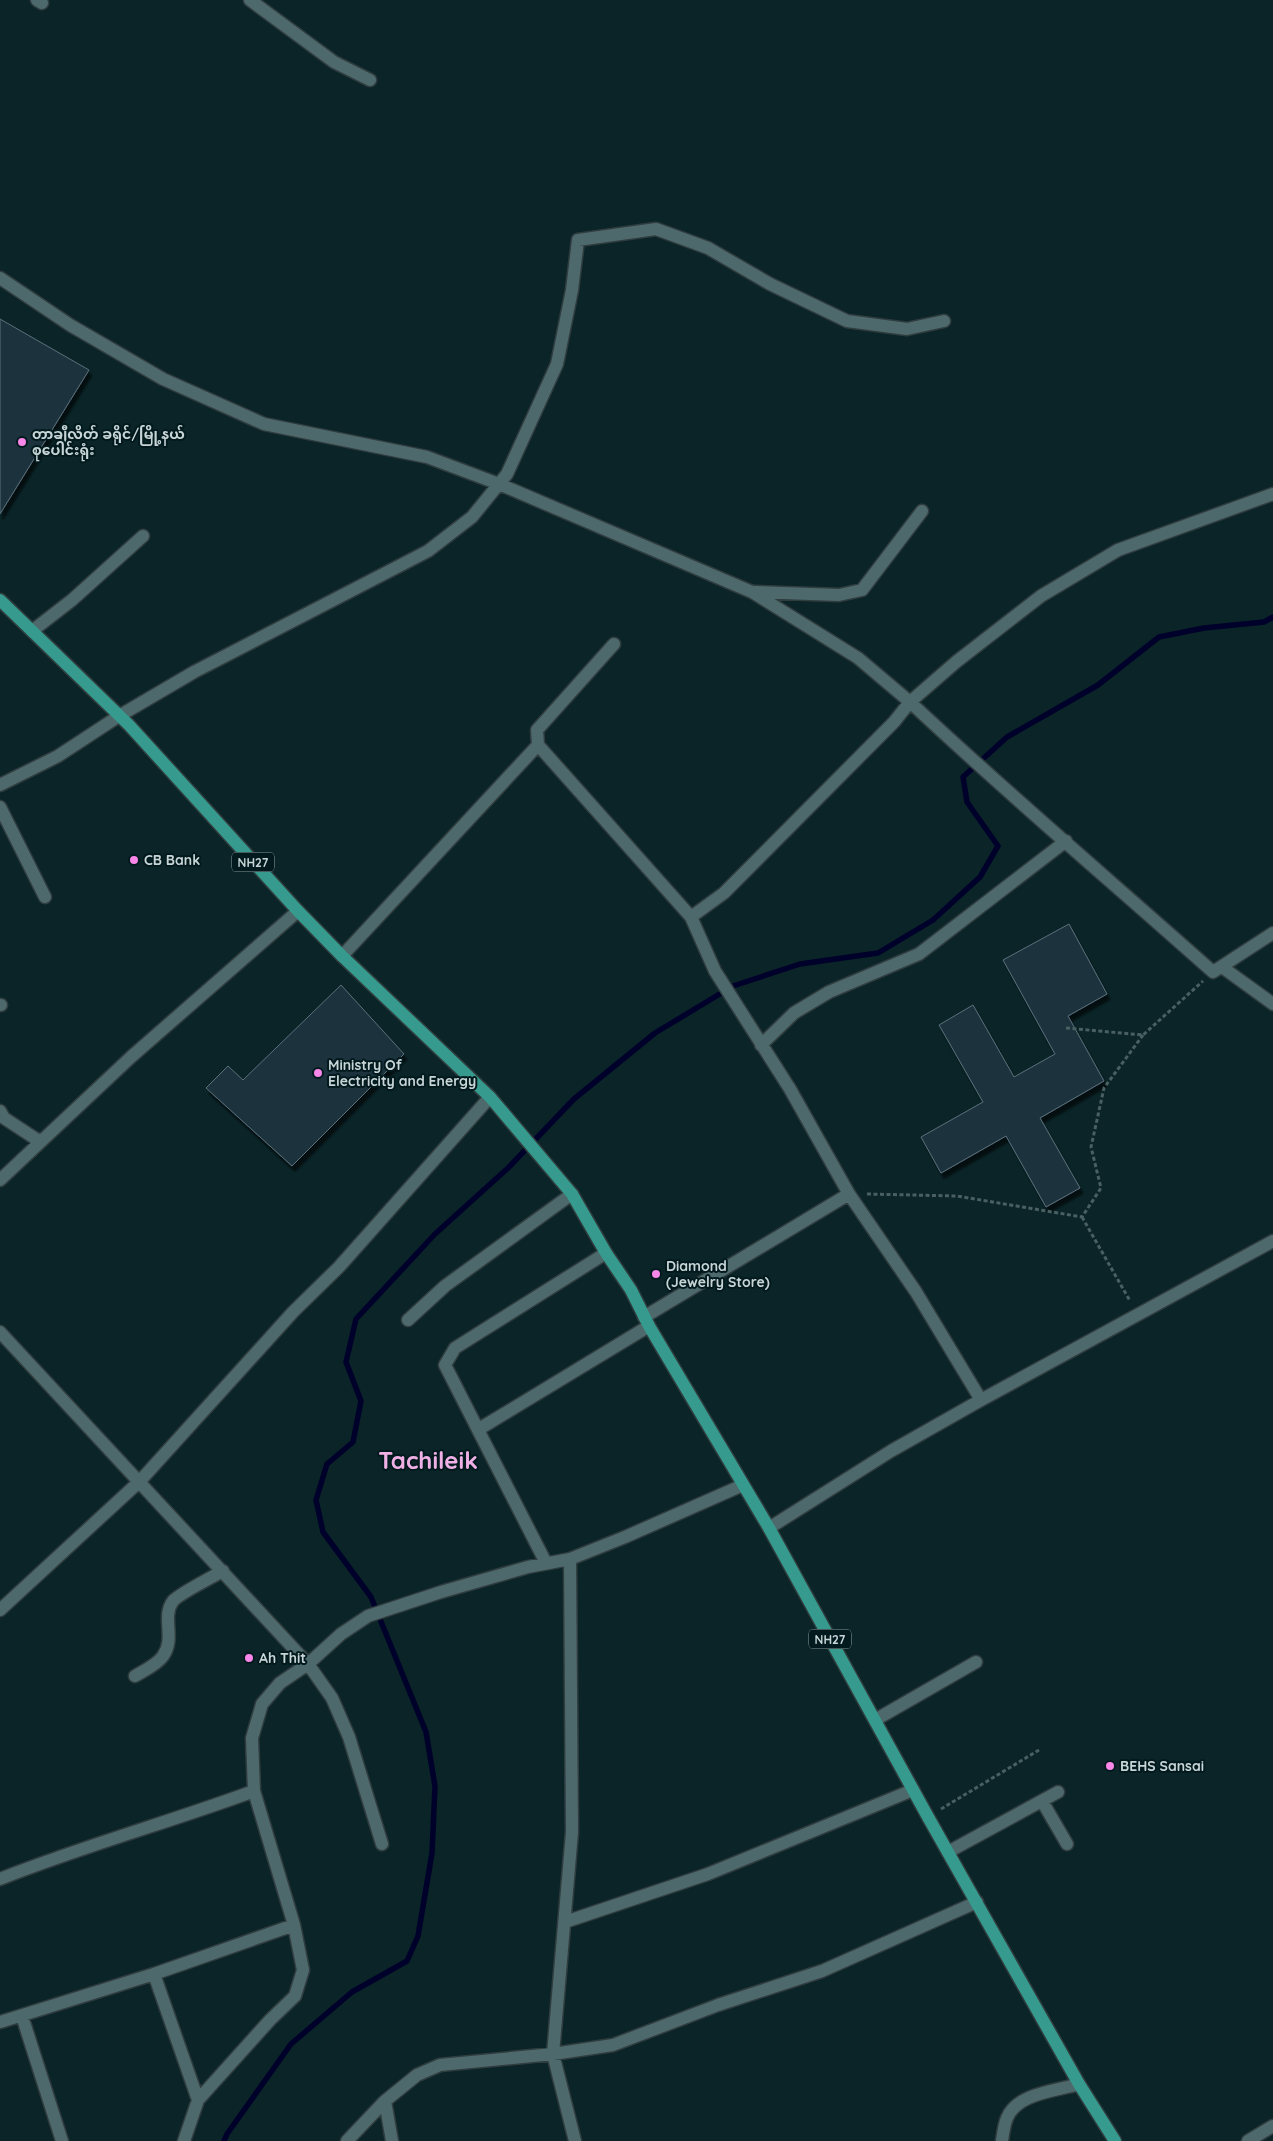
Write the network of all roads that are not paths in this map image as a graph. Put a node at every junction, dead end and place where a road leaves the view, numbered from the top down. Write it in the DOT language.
graph roads {
  1 [pos="250,0"];
  2 [pos="370,80"];
  3 [pos="0,278"];
  4 [pos="944,322"];
  5 [pos="499,484"];
  6 [pos="1273,494"];
  7 [pos="922,511"];
  8 [pos="143,536"];
  9 [pos="752,592"];
  10 [pos="0,600"];
  11 [pos="32,631"];
  12 [pos="614,644"];
  13 [pos="910,702"];
  14 [pos="119,716"];
  15 [pos="538,745"];
  16 [pos="0,785"];
  17 [pos="0,807"];
  18 [pos="1066,841"];
  19 [pos="45,897"];
  20 [pos="298,911"];
  21 [pos="691,917"];
  22 [pos="1273,933"];
  23 [pos="342,956"];
  24 [pos="1218,970"];
  25 [pos="1273,1004"];
  26 [pos="761,1045"];
  27 [pos="490,1097"];
  28 [pos="0,1111"];
  29 [pos="39,1141"];
  30 [pos="0,1180"];
  31 [pos="572,1194"];
  32 [pos="849,1194"];
  33 [pos="1273,1241"];
  34 [pos="606,1254"];
  35 [pos="408,1320"];
  36 [pos="646,1322"];
  37 [pos="0,1332"];
  38 [pos="981,1400"];
  39 [pos="479,1429"];
  40 [pos="140,1481"];
  41 [pos="743,1485"];
  42 [pos="769,1528"];
  43 [pos="570,1559"];
  44 [pos="546,1563"];
  45 [pos="222,1571"];
  46 [pos="0,1610"];
  47 [pos="976,1662"];
  48 [pos="308,1664"];
  49 [pos="135,1676"];
  50 [pos="875,1720"];
  51 [pos="913,1790"];
  52 [pos="254,1791"];
  53 [pos="1058,1792"];
  54 [pos="1042,1801"];
  55 [pos="382,1844"];
  56 [pos="1067,1844"];
  57 [pos="948,1852"];
  58 [pos="0,1879"];
  59 [pos="977,1902"];
  60 [pos="565,1922"];
  61 [pos="294,1925"];
  62 [pos="154,1974"];
  63 [pos="22,2016"];
  64 [pos="0,2022"];
  65 [pos="553,2054"];
  66 [pos="1079,2084"];
  67 [pos="198,2100"];
  68 [pos="385,2101"];
  69 [pos="1273,2126"];
  70 [pos="62,2141"];
  71 [pos="184,2141"];
  72 [pos="347,2141"];
  73 [pos="392,2141"];
  74 [pos="575,2141"];
  75 [pos="1002,2141"];
  76 [pos="1115,2141"];
  77 [pos="1248,2141"];
  1 -- 2 [label="street"];
  3 -- 5 [label="street"];
  4 -- 5 [label="street"];
  5 -- 9 [label="street"];
  5 -- 14 [label="street"];
  6 -- 13 [label="street"];
  7 -- 9 [label="street"];
  8 -- 11 [label="street"];
  9 -- 13 [label="street"];
  10 -- 11 [label="main road, NH27"];
  11 -- 14 [label="main road, NH27"];
  12 -- 15 [label="street"];
  13 -- 18 [label="street"];
  13 -- 21 [label="street"];
  14 -- 16 [label="street"];
  14 -- 20 [label="main road, NH27"];
  15 -- 21 [label="street"];
  15 -- 23 [label="street"];
  17 -- 19 [label="street"];
  18 -- 24 [label="street"];
  18 -- 26 [label="street"];
  20 -- 23 [label="main road, NH27"];
  20 -- 29 [label="street"];
  21 -- 26 [label="street"];
  22 -- 24 [label="street"];
  23 -- 27 [label="main road, NH27"];
  24 -- 25 [label="street"];
  26 -- 32 [label="street"];
  27 -- 31 [label="main road, NH27"];
  27 -- 40 [label="street"];
  28 -- 29 [label="street"];
  29 -- 30 [label="street"];
  31 -- 34 [label="main road, NH27"];
  31 -- 35 [label="street"];
  32 -- 36 [label="street"];
  32 -- 38 [label="street"];
  33 -- 38 [label="street"];
  34 -- 36 [label="main road, NH27"];
  34 -- 39 [label="street"];
  36 -- 39 [label="street"];
  36 -- 41 [label="main road, NH27"];
  37 -- 40 [label="street"];
  38 -- 42 [label="street"];
  39 -- 44 [label="street"];
  40 -- 45 [label="street"];
  40 -- 46 [label="street"];
  41 -- 42 [label="main road, NH27"];
  41 -- 43 [label="street"];
  42 -- 50 [label="main road, NH27"];
  43 -- 44 [label="street"];
  43 -- 60 [label="street"];
  44 -- 48 [label="street"];
  45 -- 48 [label="street"];
  45 -- 49 [label="street"];
  47 -- 50 [label="street"];
  48 -- 52 [label="street"];
  48 -- 55 [label="street"];
  50 -- 51 [label="main road, NH27"];
  51 -- 57 [label="main road, NH27"];
  51 -- 60 [label="street"];
  52 -- 58 [label="street"];
  52 -- 61 [label="street"];
  53 -- 54 [label="street"];
  54 -- 56 [label="street"];
  54 -- 57 [label="street"];
  57 -- 59 [label="main road, NH27"];
  59 -- 65 [label="street"];
  59 -- 66 [label="main road, NH27"];
  60 -- 65 [label="street"];
  61 -- 62 [label="street"];
  61 -- 67 [label="street"];
  62 -- 63 [label="street"];
  62 -- 67 [label="street"];
  63 -- 64 [label="street"];
  63 -- 70 [label="street"];
  65 -- 68 [label="street"];
  65 -- 74 [label="street"];
  66 -- 75 [label="street"];
  66 -- 76 [label="main road, NH27"];
  67 -- 71 [label="street"];
  68 -- 72 [label="street"];
  68 -- 73 [label="street"];
  69 -- 77 [label="street"];
}
